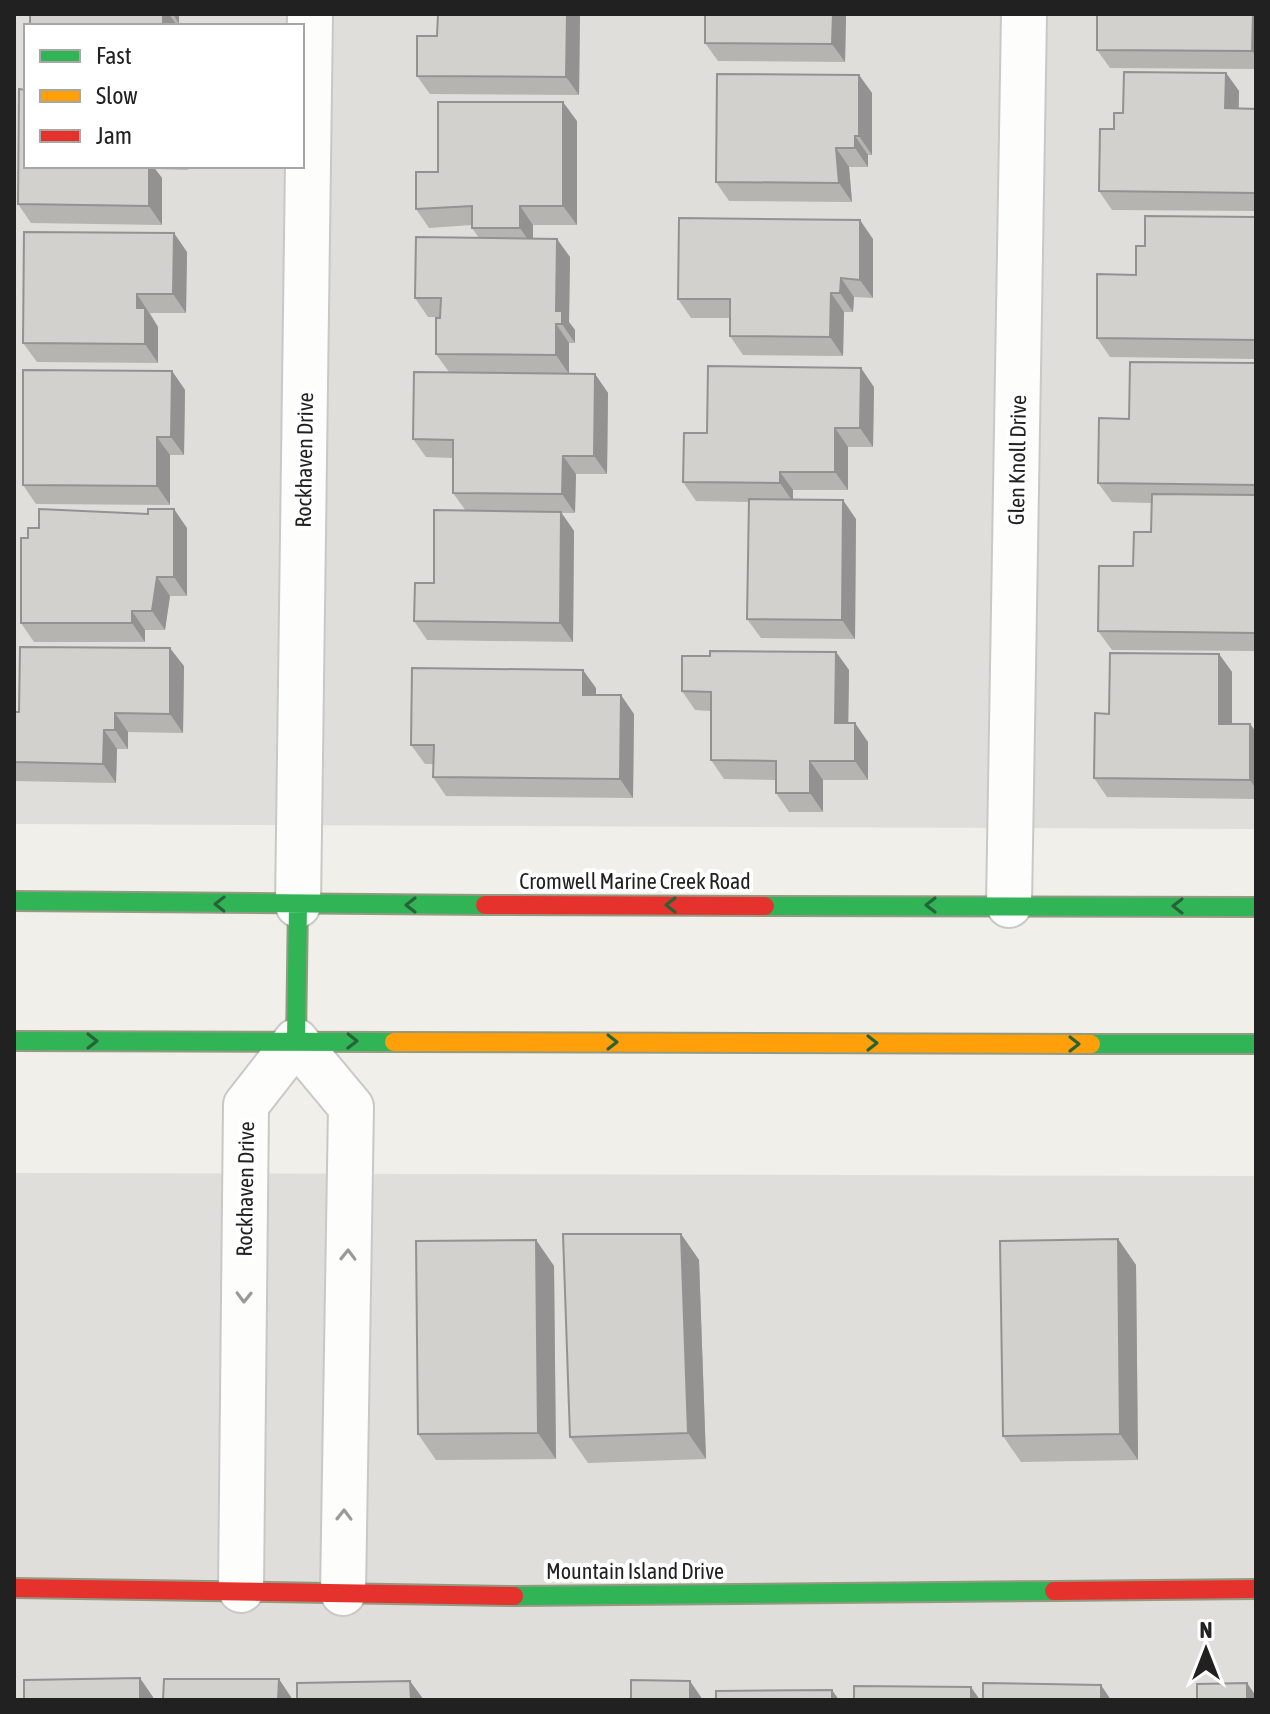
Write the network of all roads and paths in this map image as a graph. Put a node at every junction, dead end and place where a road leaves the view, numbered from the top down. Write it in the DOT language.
graph roads {
  1 [pos="310,14"];
  2 [pos="1024,14"];
  3 [pos="14,901"];
  4 [pos="298,905"];
  5 [pos="1009,905"];
  6 [pos="1256,907"];
  7 [pos="14,1041"];
  8 [pos="296,1041"];
  9 [pos="1256,1044"];
  10 [pos="14,1588"];
  11 [pos="1256,1589"];
  12 [pos="241,1590"];
  13 [pos="343,1593"];
  1 -- 4 [label="street, Rockhaven Drive"];
  2 -- 5 [label="street, Glen Knoll Drive"];
  4 -- 3 [label="main road, Cromwell Marine Creek Road, one-way"];
  5 -- 4 [label="main road, Cromwell Marine Creek Road, one-way"];
  4 -- 8 [label="main road"];
  6 -- 5 [label="main road, Cromwell Marine Creek Road, one-way"];
  7 -- 8 [label="main road, one-way"];
  8 -- 9 [label="main road, one-way"];
  8 -- 12 [label="street, Rockhaven Drive, one-way"];
  13 -- 8 [label="street, one-way"];
  10 -- 12 [label="main road, Mountain Island Drive"];
  11 -- 13 [label="main road, Mountain Island Drive"];
  12 -- 13 [label="main road, Mountain Island Drive"];
}
